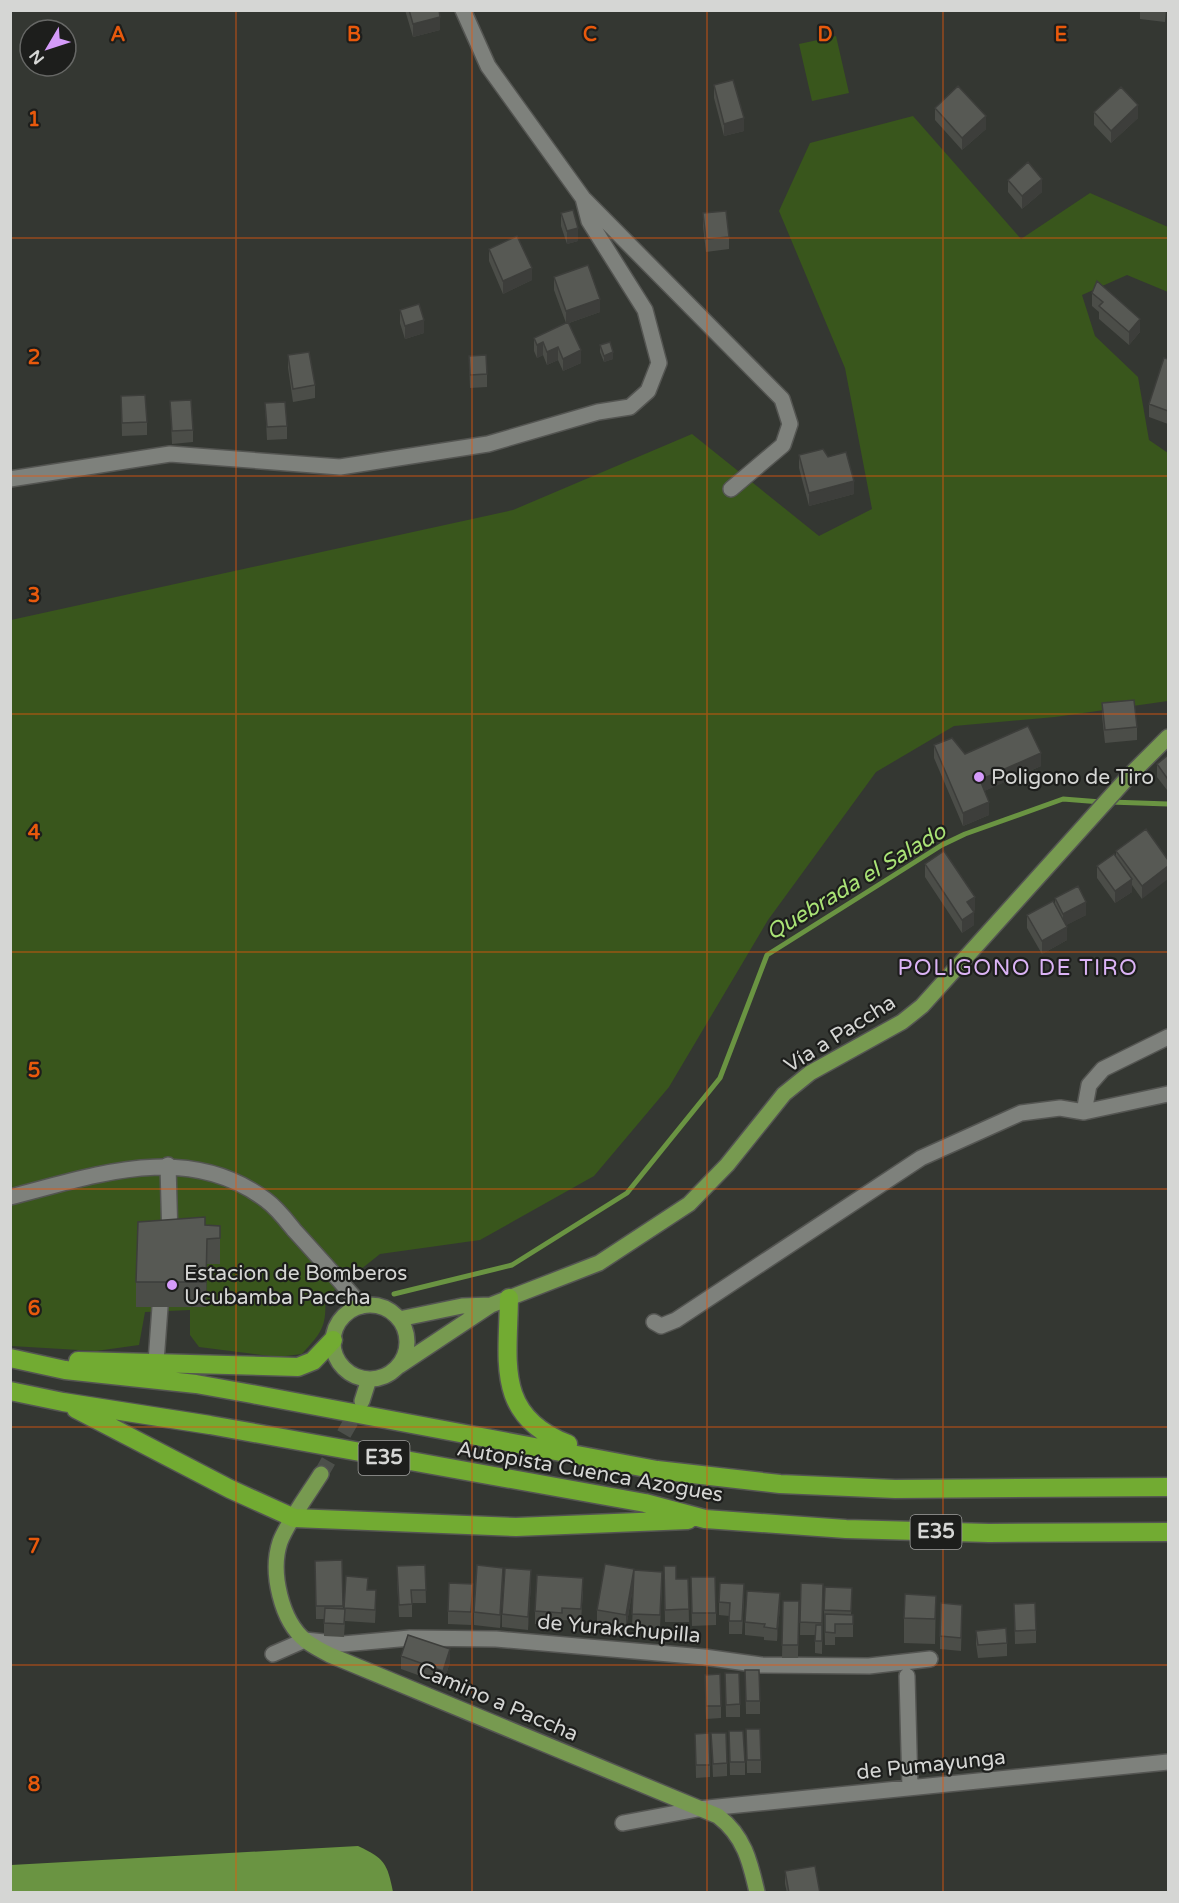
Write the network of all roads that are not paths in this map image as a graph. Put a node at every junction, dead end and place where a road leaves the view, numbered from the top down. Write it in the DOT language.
graph roads {
  1 [pos="463,10"];
  2 [pos="583,198"];
  3 [pos="10,479"];
  4 [pos="731,489"];
  5 [pos="1168,737"];
  6 [pos="1168,1037"];
  7 [pos="1168,1094"];
  8 [pos="1084,1112"];
  9 [pos="168,1165"];
  10 [pos="10,1197"];
  11 [pos="170,1245"];
  12 [pos="509,1298"];
  13 [pos="490,1305"];
  14 [pos="362,1306"];
  15 [pos="160,1307"];
  16 [pos="399,1319"];
  17 [pos="654,1322"];
  18 [pos="333,1340"];
  19 [pos="19,1359"];
  20 [pos="156,1362"];
  21 [pos="399,1366"];
  22 [pos="369,1379"];
  23 [pos="10,1391"];
  24 [pos="363,1401"];
  25 [pos="63,1402"];
  26 [pos="627,1464"];
  27 [pos="321,1474"];
  28 [pos="1168,1487"];
  29 [pos="294,1518"];
  30 [pos="705,1519"];
  31 [pos="1168,1533"];
  32 [pos="305,1640"];
  33 [pos="273,1654"];
  34 [pos="930,1659"];
  35 [pos="907,1677"];
  36 [pos="1168,1762"];
  37 [pos="910,1788"];
  38 [pos="698,1809"];
  39 [pos="623,1823"];
  40 [pos="757,1893"];
  1 -- 2 [label="street"];
  2 -- 3 [label="street"];
  2 -- 4 [label="street"];
  5 -- 12 [label="main road, Vía a Paccha"];
  6 -- 8 [label="street"];
  7 -- 8 [label="street"];
  8 -- 17 [label="street"];
  9 -- 10 [label="street"];
  9 -- 11 [label="street"];
  9 -- 14 [label="street"];
  12 -- 13 [label="main road, Vía a Paccha"];
  12 -- 26 [label="highway"];
  13 -- 16 [label="main road, Vía a Paccha"];
  13 -- 21 [label="main road, Vía a Paccha"];
  14 -- 16 [label="main road"];
  14 -- 18 [label="main road"];
  15 -- 20 [label="street"];
  16 -- 21 [label="main road"];
  18 -- 20 [label="highway"];
  18 -- 22 [label="main road"];
  19 -- 20 [label="highway"];
  19 -- 26 [label="highway, Autopista Cuenca Azogues / E35"];
  21 -- 22 [label="main road"];
  22 -- 24 [label="main road"];
  23 -- 25 [label="highway, Autopista Cuenca Azogues / E35"];
  25 -- 29 [label="highway"];
  25 -- 30 [label="highway, Autopista Cuenca Azogues / E35"];
  26 -- 28 [label="highway, Autopista Cuenca Azogues / E35"];
  27 -- 29 [label="main road, Camino a Paccha"];
  29 -- 30 [label="highway"];
  29 -- 32 [label="main road, Camino a Paccha"];
  30 -- 31 [label="highway, Autopista Cuenca Azogues / E35"];
  32 -- 33 [label="street"];
  32 -- 34 [label="street, de Yurakchupilla"];
  32 -- 38 [label="main road, Camino a Paccha"];
  35 -- 37 [label="street"];
  36 -- 37 [label="street, de Pumayunga"];
  37 -- 38 [label="street, de Pumayunga"];
  38 -- 39 [label="street, de Pumayunga"];
  38 -- 40 [label="main road, Camino a Paccha"];
}
